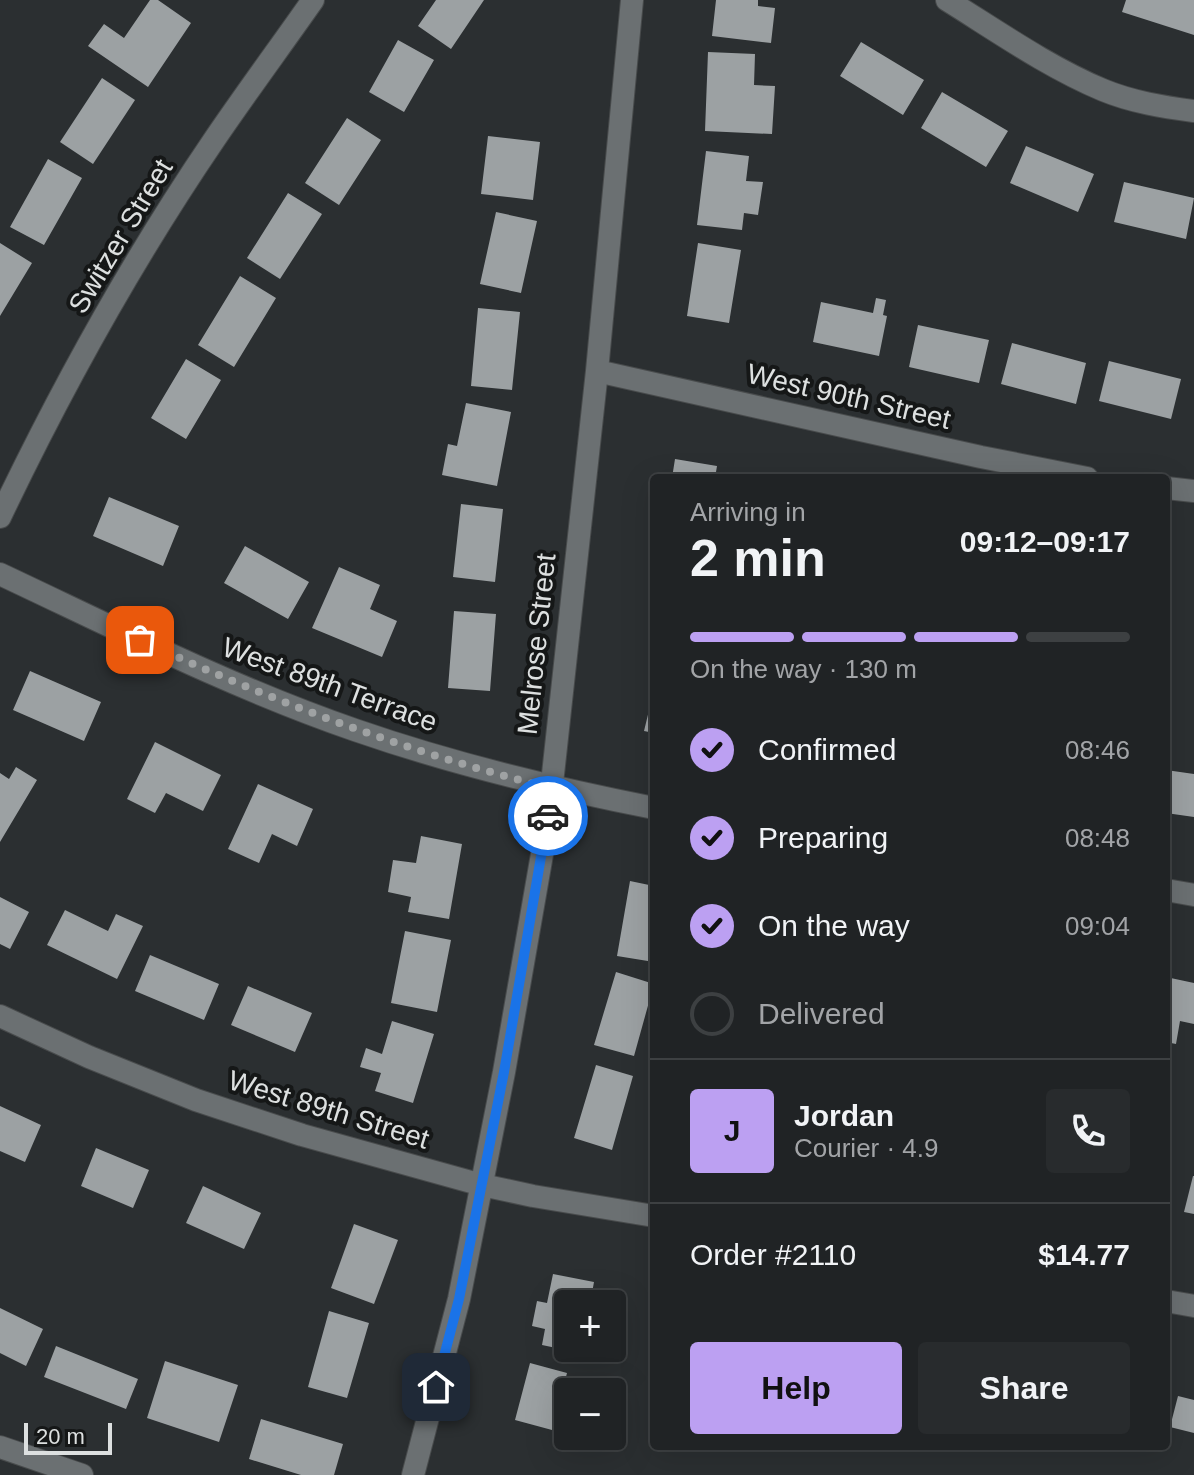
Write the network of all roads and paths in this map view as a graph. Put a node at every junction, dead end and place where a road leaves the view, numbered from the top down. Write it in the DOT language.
graph roads {
  1 [pos="313,0"];
  2 [pos="632,0"];
  3 [pos="947,0"];
  4 [pos="1194,111"];
  5 [pos="597,371"];
  6 [pos="1067,474"];
  7 [pos="1170,488"];
  8 [pos="1194,491"];
  9 [pos="0,517"];
  10 [pos="0,574"];
  11 [pos="551,788"];
  12 [pos="650,807"];
  13 [pos="1170,891"];
  14 [pos="1194,895"];
  15 [pos="0,1016"];
  16 [pos="482,1185"];
  17 [pos="650,1215"];
  18 [pos="1170,1302"];
  19 [pos="1194,1306"];
  20 [pos="0,1447"];
  21 [pos="82,1475"];
  22 [pos="413,1475"];
  1 -- 9 [label="street, Switzer Street"];
  2 -- 5 [label="street, Melrose Street"];
  3 -- 4 [label="street"];
  5 -- 6 [label="street, West 90th Street"];
  5 -- 11 [label="street, Melrose Street"];
  7 -- 8 [label="street"];
  10 -- 11 [label="street, West 89th Terrace"];
  11 -- 12 [label="street, West 89th Terrace"];
  11 -- 16 [label="street, Melrose Street"];
  13 -- 14 [label="street"];
  15 -- 16 [label="street, West 89th Street"];
  16 -- 17 [label="street, West 89th Street"];
  16 -- 22 [label="street, Melrose Street"];
  18 -- 19 [label="street"];
  20 -- 21 [label="street"];
}
